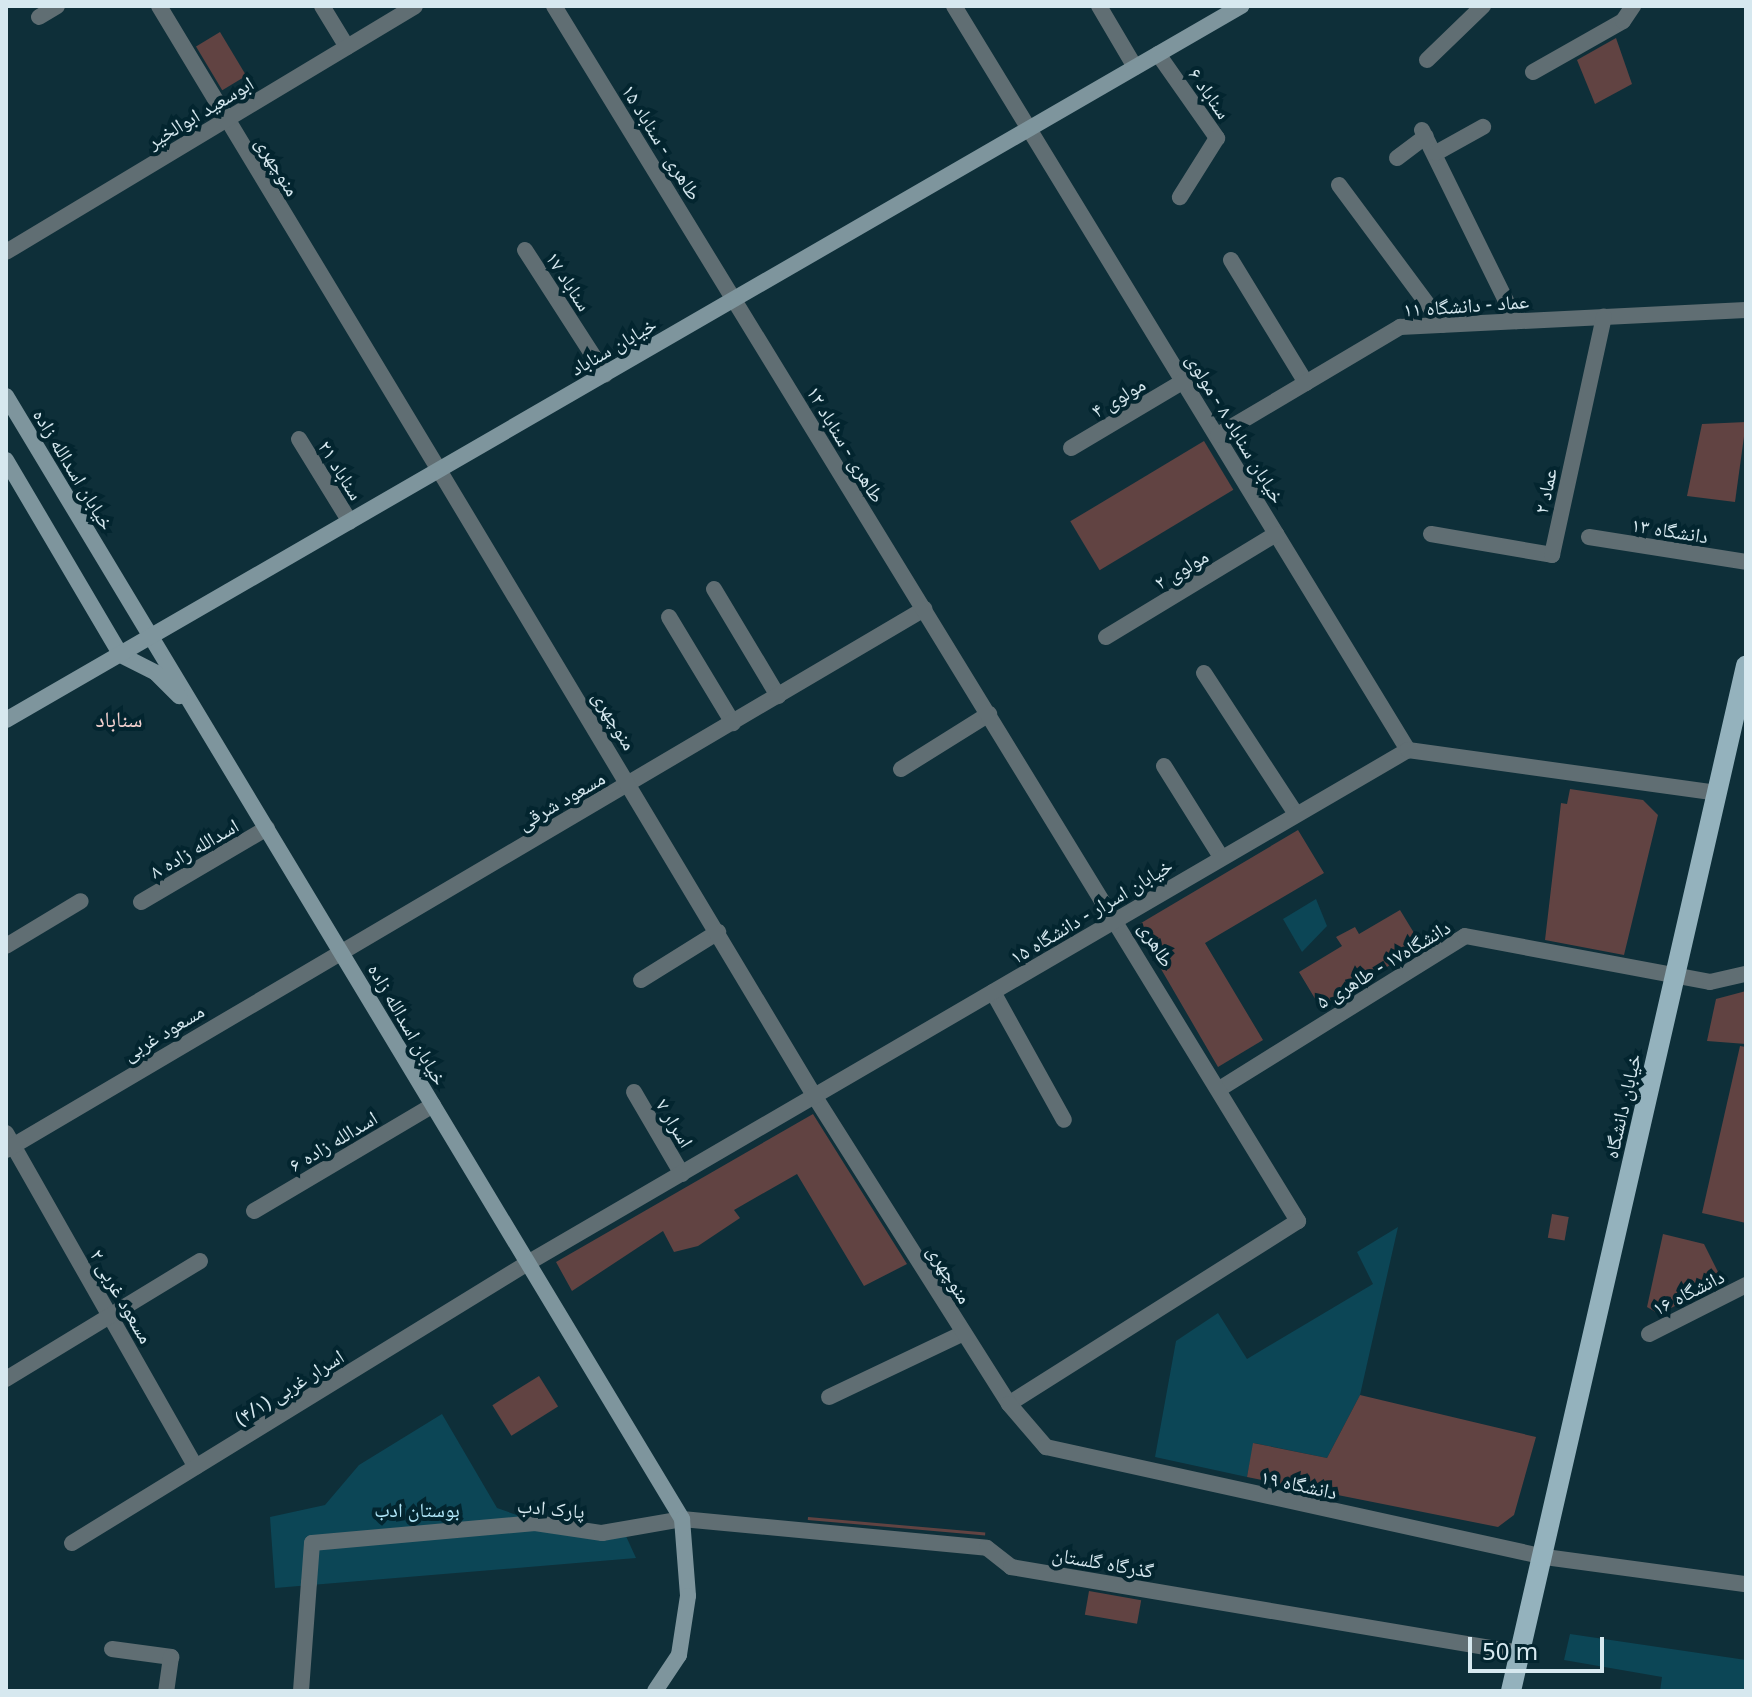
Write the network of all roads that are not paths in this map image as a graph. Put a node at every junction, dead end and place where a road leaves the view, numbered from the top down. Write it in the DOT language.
graph roads {
  1 [pos="57,6"];
  2 [pos="159,6"];
  3 [pos="322,6"];
  4 [pos="415,6"];
  5 [pos="554,6"];
  6 [pos="954,6"];
  7 [pos="1099,6"];
  8 [pos="1483,6"];
  9 [pos="1633,6"];
  10 [pos="1231,8"];
  11 [pos="1620,13"];
  12 [pos="39,17"];
  13 [pos="347,47"];
  14 [pos="1158,54"];
  15 [pos="1427,60"];
  16 [pos="1135,67"];
  17 [pos="1533,72"];
  18 [pos="226,119"];
  19 [pos="1483,127"];
  20 [pos="1029,128"];
  21 [pos="1436,153"];
  22 [pos="1397,158"];
  23 [pos="1339,185"];
  24 [pos="1180,197"];
  25 [pos="525,250"];
  26 [pos="6,252"];
  27 [pos="1231,260"];
  28 [pos="734,299"];
  29 [pos="1746,310"];
  30 [pos="1604,317"];
  31 [pos="1516,321"];
  32 [pos="1443,325"];
  33 [pos="605,374"];
  34 [pos="1184,381"];
  35 [pos="1306,383"];
  36 [pos="6,396"];
  37 [pos="1218,435"];
  38 [pos="299,439"];
  39 [pos="1071,448"];
  40 [pos="6,460"];
  41 [pos="439,470"];
  42 [pos="350,522"];
  43 [pos="1276,534"];
  44 [pos="1431,534"];
  45 [pos="1589,537"];
  46 [pos="1746,562"];
  47 [pos="714,589"];
  48 [pos="924,609"];
  49 [pos="669,617"];
  50 [pos="151,637"];
  51 [pos="1106,637"];
  52 [pos="121,655"];
  53 [pos="1746,666"];
  54 [pos="1204,673"];
  55 [pos="778,696"];
  56 [pos="989,714"];
  57 [pos="200,717"];
  58 [pos="6,720"];
  59 [pos="733,723"];
  60 [pos="1408,750"];
  61 [pos="1164,766"];
  62 [pos="901,769"];
  63 [pos="630,784"];
  64 [pos="1717,793"];
  65 [pos="1296,814"];
  66 [pos="267,828"];
  67 [pos="1221,857"];
  68 [pos="81,901"];
  69 [pos="141,902"];
  70 [pos="1118,919"];
  71 [pos="718,932"];
  72 [pos="6,946"];
  73 [pos="341,949"];
  74 [pos="1746,974"];
  75 [pos="1676,975"];
  76 [pos="641,980"];
  77 [pos="993,992"];
  78 [pos="1221,1088"];
  79 [pos="634,1092"];
  80 [pos="815,1097"];
  81 [pos="433,1105"];
  82 [pos="1064,1120"];
  83 [pos="9,1143"];
  84 [pos="682,1174"];
  85 [pos="254,1211"];
  86 [pos="200,1261"];
  87 [pos="526,1264"];
  88 [pos="1746,1285"];
  89 [pos="109,1314"];
  90 [pos="964,1333"];
  91 [pos="1649,1334"];
  92 [pos="6,1379"];
  93 [pos="829,1397"];
  94 [pos="1009,1404"];
  95 [pos="1046,1447"];
  96 [pos="196,1467"];
  97 [pos="682,1519"];
  98 [pos="72,1543"];
  99 [pos="1545,1557"];
  100 [pos="1746,1584"];
  101 [pos="112,1649"];
  102 [pos="1520,1653"];
  103 [pos="166,1691"];
  104 [pos="301,1691"];
  105 [pos="655,1691"];
  106 [pos="1511,1691"];
  1 -- 12 [label="street"];
  2 -- 18 [label="street, منوچهری"];
  3 -- 13 [label="street"];
  4 -- 13 [label="street, ابوسعید ابوالخیر"];
  5 -- 28 [label="street, طاهری - سناباد ۱۵"];
  6 -- 20 [label="street, خیابان سناباد ۸ - مولوی"];
  7 -- 16 [label="street"];
  8 -- 15 [label="street"];
  9 -- 11 [label="street"];
  10 -- 14 [label="main road, خیابان سناباد"];
  11 -- 17 [label="street"];
  13 -- 18 [label="street, ابوسعید ابوالخیر"];
  14 -- 16 [label="main road, خیابان سناباد"];
  14 -- 24 [label="street, سناباد ۶"];
  16 -- 20 [label="main road, خیابان سناباد"];
  18 -- 26 [label="street, ابوسعید ابوالخیر"];
  18 -- 41 [label="street, منوچهری"];
  19 -- 21 [label="street"];
  20 -- 28 [label="main road, خیابان سناباد"];
  20 -- 34 [label="street, خیابان سناباد ۸ - مولوی"];
  21 -- 22 [label="street"];
  21 -- 31 [label="street"];
  23 -- 32 [label="street"];
  25 -- 33 [label="street, سناباد ۱۷"];
  27 -- 35 [label="street"];
  28 -- 33 [label="main road, خیابان سناباد"];
  28 -- 48 [label="street, طاهری - سناباد ۱۲"];
  29 -- 30 [label="street, عماد - دانشگاه ۱۱"];
  30 -- 31 [label="street, عماد - دانشگاه ۱۱"];
  30 -- 44 [label="street, عماد ۲"];
  31 -- 32 [label="street, عماد - دانشگاه ۱۱"];
  32 -- 35 [label="street, عماد - دانشگاه ۱۱"];
  33 -- 41 [label="main road, خیابان سناباد"];
  34 -- 37 [label="street, خیابان سناباد ۸ - مولوی"];
  34 -- 39 [label="street, مولوی ۴"];
  35 -- 37 [label="street, عماد - دانشگاه ۱۱"];
  36 -- 50 [label="main road, خیابان اسدالله زاده"];
  37 -- 43 [label="street, خیابان سناباد ۸ - مولوی"];
  38 -- 42 [label="street, سناباد ۲۱"];
  40 -- 52 [label="main road"];
  41 -- 42 [label="main road, خیابان سناباد"];
  41 -- 63 [label="street, منوچهری"];
  42 -- 50 [label="main road, خیابان سناباد"];
  43 -- 51 [label="street, مولوی ۲"];
  43 -- 60 [label="street, خیابان سناباد ۸ - مولوی"];
  45 -- 46 [label="street, دانشگاه ۱۳"];
  47 -- 55 [label="street"];
  48 -- 55 [label="street, مسعود شرقی"];
  48 -- 56 [label="street, طاهری"];
  49 -- 59 [label="street"];
  50 -- 52 [label="main road, خیابان سناباد"];
  50 -- 57 [label="main road, خیابان اسدالله زاده"];
  52 -- 57 [label="main road"];
  52 -- 58 [label="main road, خیابان سناباد"];
  53 -- 64 [label="main road, خیابان دانشگاه"];
  54 -- 65 [label="street"];
  55 -- 59 [label="street, مسعود شرقی"];
  56 -- 62 [label="street"];
  56 -- 70 [label="street, طاهری"];
  57 -- 66 [label="main road, خیابان اسدالله زاده"];
  59 -- 63 [label="street, مسعود شرقی"];
  60 -- 64 [label="street"];
  60 -- 65 [label="street, خیابان اسرار - دانشگاه ۱۵"];
  61 -- 67 [label="street"];
  63 -- 71 [label="street, منوچهری"];
  63 -- 73 [label="street, مسعود شرقی"];
  64 -- 75 [label="main road, خیابان دانشگاه"];
  65 -- 67 [label="street, خیابان اسرار - دانشگاه ۱۵"];
  66 -- 69 [label="street, اسدالله زاده ۸"];
  66 -- 73 [label="main road, خیابان اسدالله زاده"];
  67 -- 70 [label="street, خیابان اسرار - دانشگاه ۱۵"];
  68 -- 72 [label="street"];
  70 -- 77 [label="street, خیابان اسرار - دانشگاه ۱۵"];
  70 -- 78 [label="street, طاهری"];
  71 -- 76 [label="street"];
  71 -- 80 [label="street, منوچهری"];
  73 -- 81 [label="main road, خیابان اسدالله زاده"];
  73 -- 83 [label="street, مسعود غربی"];
  74 -- 75 [label="street, دانشگاه۱۷ - طاهری ۵"];
  75 -- 78 [label="street, دانشگاه۱۷ - طاهری ۵"];
  75 -- 99 [label="main road, خیابان دانشگاه"];
  77 -- 80 [label="street, خیابان اسرار - دانشگاه ۱۵"];
  77 -- 82 [label="street"];
  78 -- 94 [label="street, طاهری"];
  79 -- 84 [label="street, اسرار ۷"];
  80 -- 84 [label="street, خیابان اسرار - دانشگاه ۱۵"];
  80 -- 90 [label="street, منوچهری"];
  81 -- 85 [label="street, اسدالله زاده ۶"];
  81 -- 87 [label="main road, خیابان اسدالله زاده"];
  83 -- 89 [label="street, مسعود غربی ۲"];
  84 -- 87 [label="street, خیابان اسرار - دانشگاه ۱۵"];
  86 -- 89 [label="street"];
  87 -- 96 [label="street, اسرار غربی (۴/۱)"];
  87 -- 97 [label="main road, خیابان اسدالله زاده"];
  88 -- 91 [label="street, دانشگاه ۱۶"];
  89 -- 92 [label="street"];
  89 -- 96 [label="street, مسعود غربی ۲"];
  90 -- 93 [label="street"];
  90 -- 94 [label="street, منوچهری"];
  94 -- 95 [label="street, منوچهری"];
  95 -- 99 [label="street, دانشگاه ۱۹"];
  96 -- 98 [label="street, اسرار غربی (۴/۱)"];
  97 -- 102 [label="street, گذرگاه گلستان"];
  97 -- 104 [label="street, پارک ادب"];
  97 -- 105 [label="main road, خیابان اسدالله زاده"];
  99 -- 100 [label="street, دانشگاه ۱۹"];
  99 -- 102 [label="main road, خیابان دانشگاه"];
  101 -- 103 [label="street"];
  102 -- 106 [label="main road, خیابان دانشگاه"];
}
